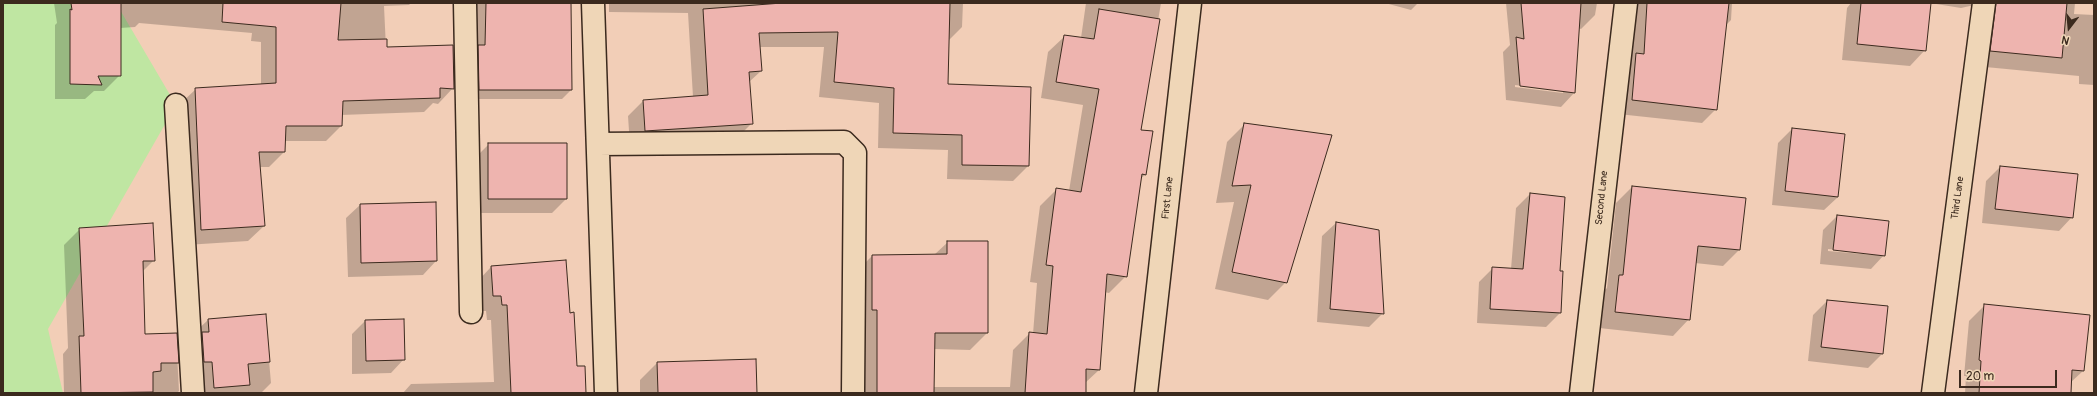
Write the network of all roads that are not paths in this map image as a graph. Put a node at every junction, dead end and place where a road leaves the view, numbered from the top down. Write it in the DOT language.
graph roads {
  1 [pos="465,3"];
  2 [pos="593,3"];
  3 [pos="1190,3"];
  4 [pos="1626,3"];
  5 [pos="1984,3"];
  6 [pos="176,104"];
  7 [pos="598,144"];
  8 [pos="472,312"];
  9 [pos="193,393"];
  10 [pos="606,393"];
  11 [pos="853,393"];
  12 [pos="1146,393"];
  13 [pos="1581,393"];
  14 [pos="1933,393"];
  1 -- 8 [label="street"];
  2 -- 7 [label="street"];
  3 -- 12 [label="street, First Lane"];
  4 -- 13 [label="street, Second Lane"];
  5 -- 14 [label="street, Third Lane"];
  6 -- 9 [label="street"];
  7 -- 10 [label="street"];
  7 -- 11 [label="street"];
}
